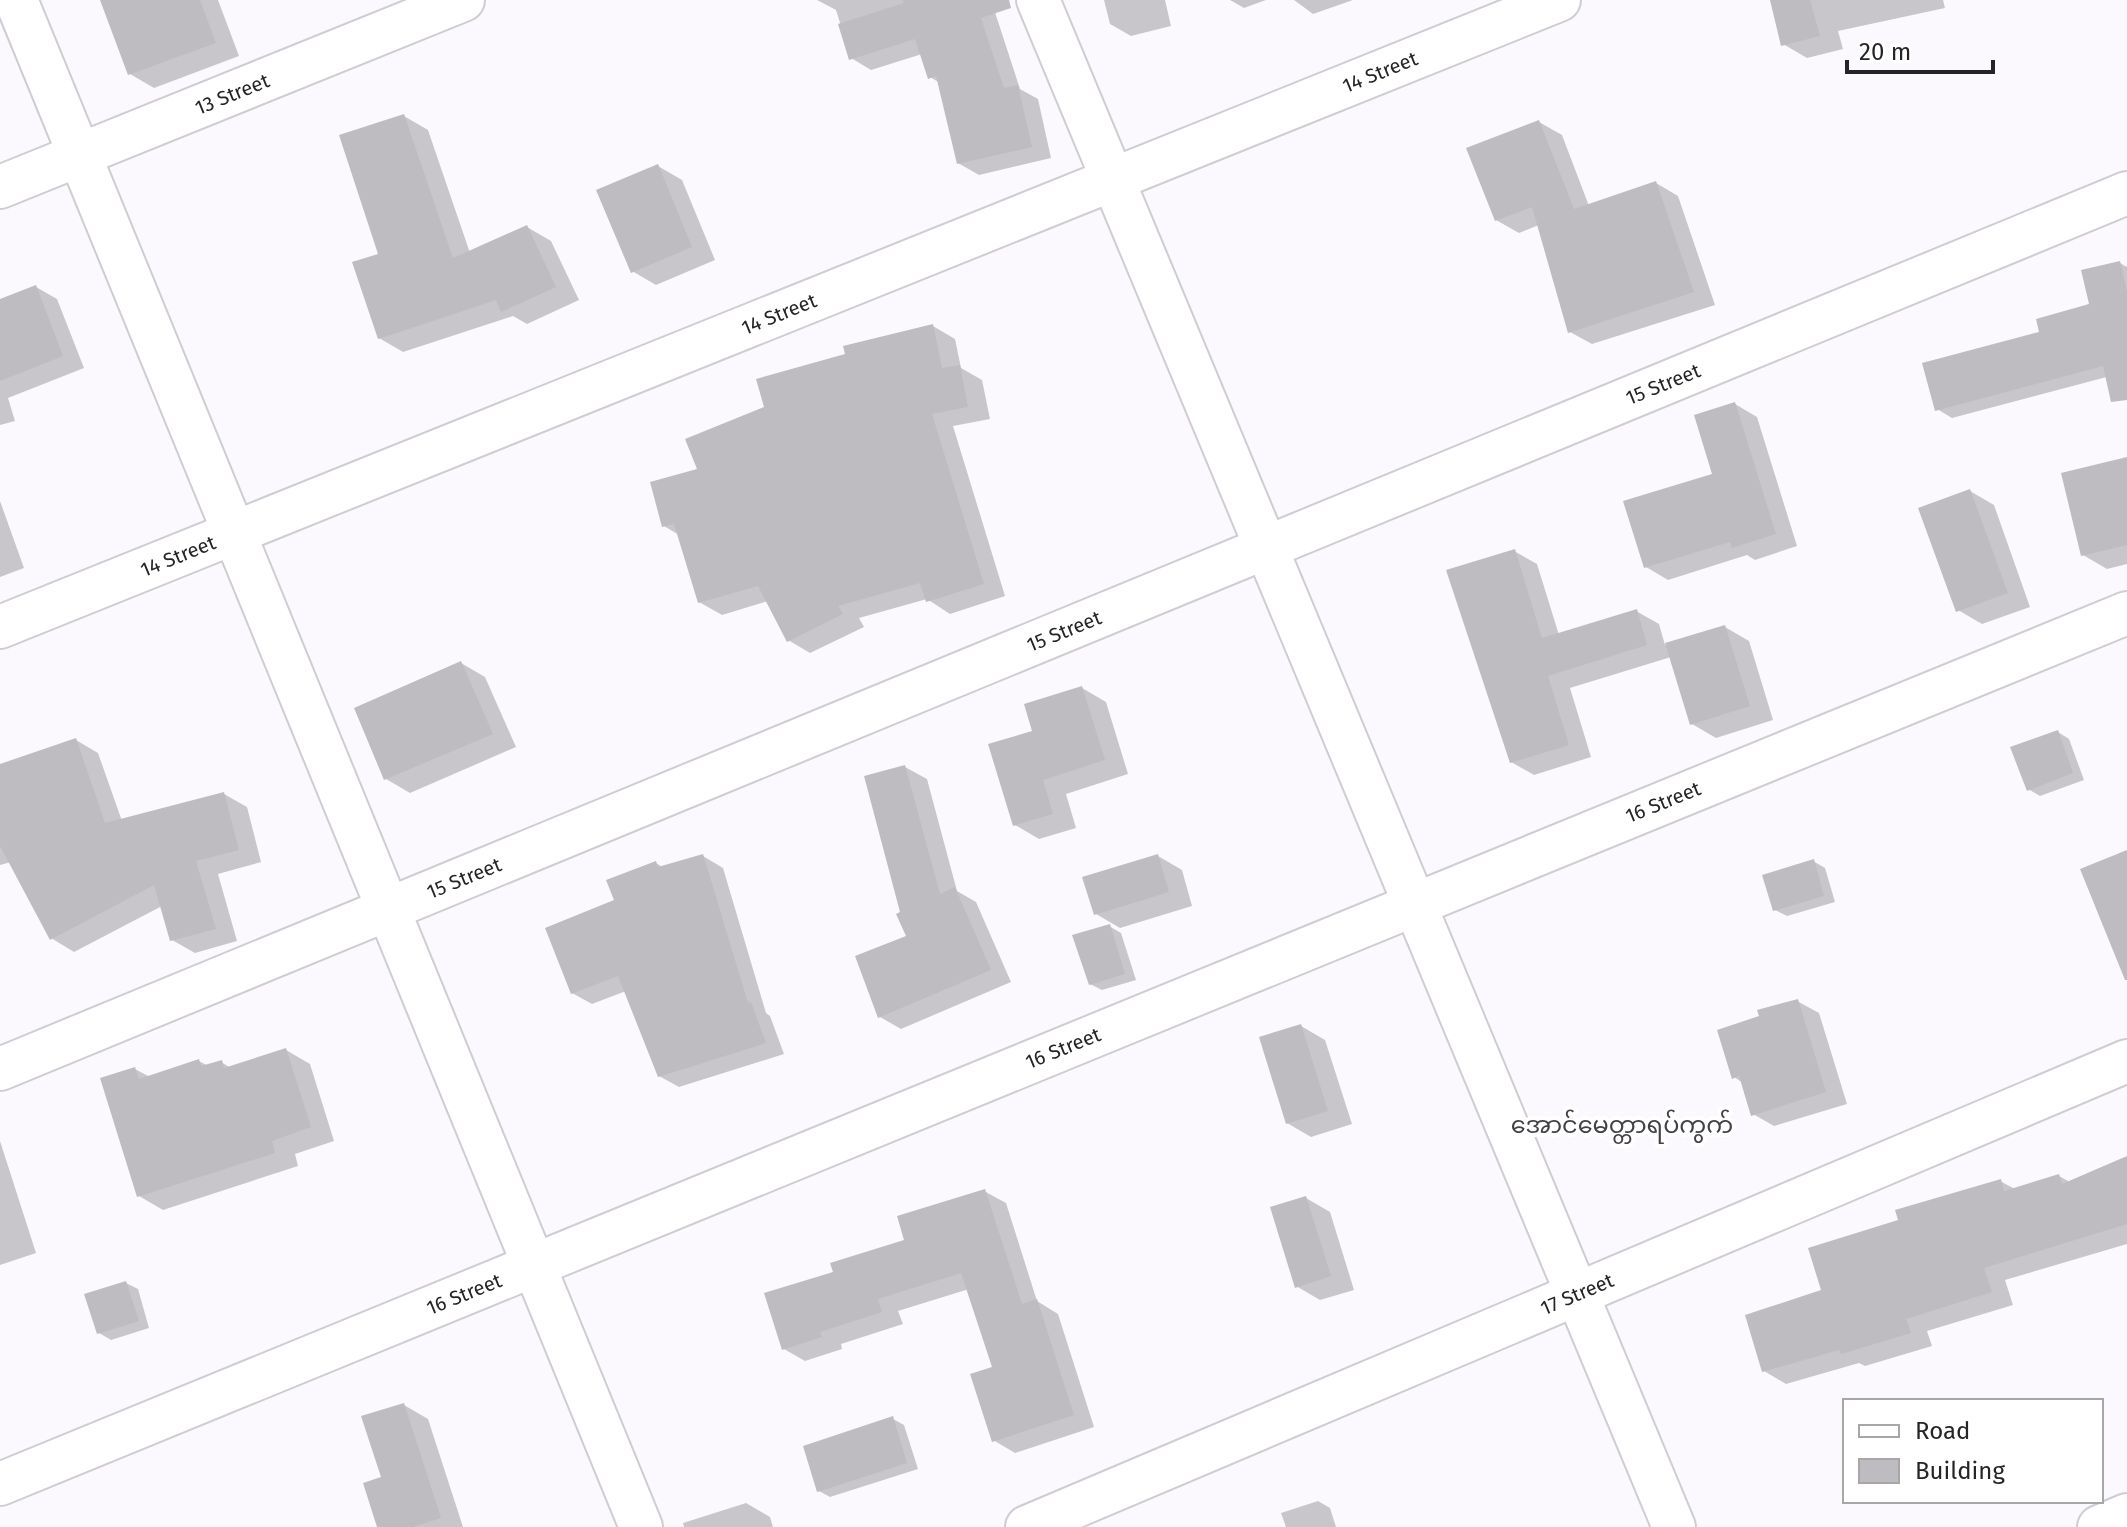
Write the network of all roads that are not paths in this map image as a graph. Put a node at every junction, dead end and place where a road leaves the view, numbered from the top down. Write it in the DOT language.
graph roads {
  1 [pos="16,0"];
  2 [pos="463,0"];
  3 [pos="1038,0"];
  4 [pos="1559,0"];
  5 [pos="80,155"];
  6 [pos="1113,179"];
  7 [pos="0,187"];
  8 [pos="2127,193"];
  9 [pos="235,533"];
  10 [pos="1266,548"];
  11 [pos="2127,613"];
  12 [pos="0,627"];
  13 [pos="1415,904"];
  14 [pos="389,909"];
  15 [pos="2127,1061"];
  16 [pos="0,1069"];
  17 [pos="534,1266"];
  18 [pos="1577,1294"];
  19 [pos="0,1484"];
  20 [pos="2127,1515"];
  21 [pos="641,1527"];
  22 [pos="1027,1527"];
  23 [pos="1674,1527"];
  24 [pos="2099,1527"];
  1 -- 5 [label="street"];
  2 -- 5 [label="street, 13 Street"];
  3 -- 6 [label="street"];
  4 -- 6 [label="street, 14 Street"];
  5 -- 7 [label="street, 13 Street"];
  5 -- 9 [label="street"];
  6 -- 9 [label="street, 14 Street"];
  6 -- 10 [label="street"];
  8 -- 10 [label="street, 15 Street"];
  9 -- 12 [label="street, 14 Street"];
  9 -- 14 [label="street"];
  10 -- 13 [label="street"];
  10 -- 14 [label="street, 15 Street"];
  11 -- 13 [label="street, 16 Street"];
  13 -- 17 [label="street, 16 Street"];
  13 -- 18 [label="street"];
  14 -- 16 [label="street, 15 Street"];
  14 -- 17 [label="street"];
  15 -- 18 [label="street, 17 Street"];
  17 -- 19 [label="street, 16 Street"];
  17 -- 21 [label="street"];
  18 -- 22 [label="street, 17 Street"];
  18 -- 23 [label="street"];
  20 -- 24 [label="street"];
}
